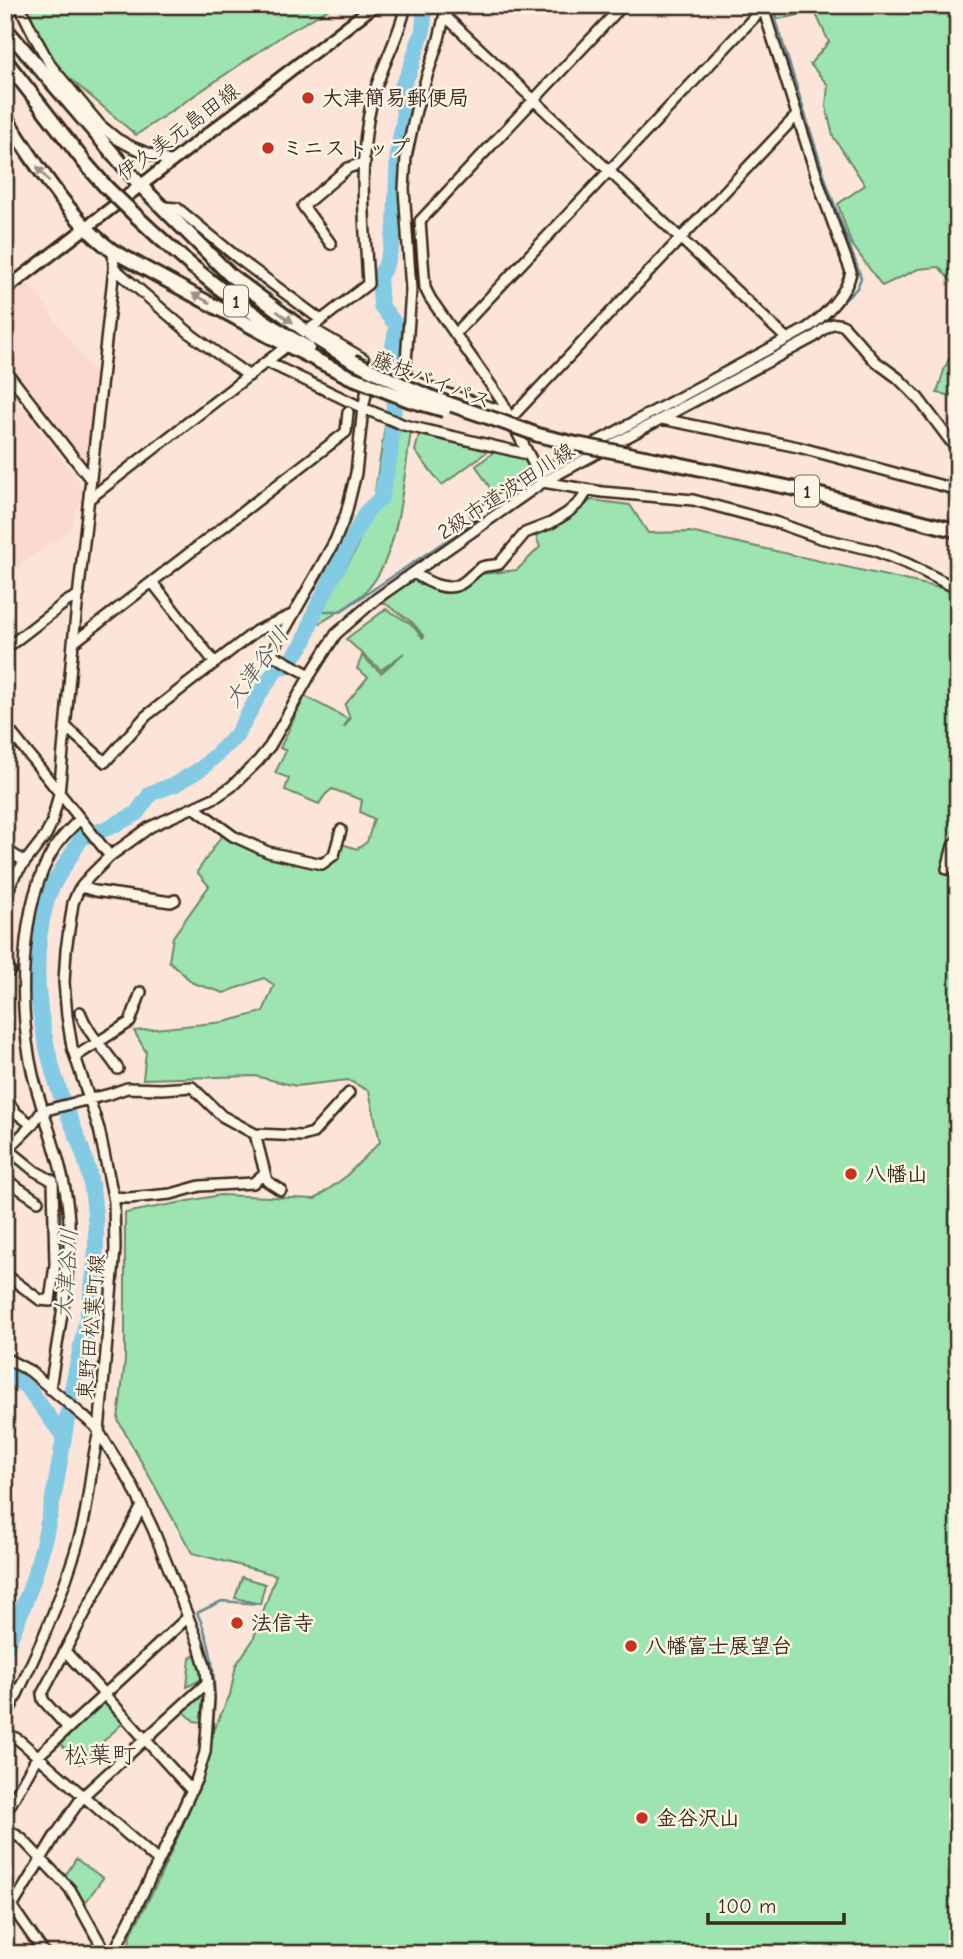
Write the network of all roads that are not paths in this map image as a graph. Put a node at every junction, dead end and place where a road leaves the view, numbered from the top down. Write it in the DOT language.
graph roads {
  1 [pos="19,5"];
  2 [pos="375,5"];
  3 [pos="406,5"];
  4 [pos="447,5"];
  5 [pos="622,5"];
  6 [pos="762,6"];
  7 [pos="445,16"];
  8 [pos="5,27"];
  9 [pos="5,60"];
  10 [pos="534,99"];
  11 [pos="797,115"];
  12 [pos="5,117"];
  13 [pos="171,162"];
  14 [pos="365,162"];
  15 [pos="609,170"];
  16 [pos="140,185"];
  17 [pos="161,207"];
  18 [pos="85,227"];
  19 [pos="681,238"];
  20 [pos="331,244"];
  21 [pos="113,251"];
  22 [pos="114,268"];
  23 [pos="5,290"];
  24 [pos="823,314"];
  25 [pos="321,320"];
  26 [pos="831,324"];
  27 [pos="455,334"];
  28 [pos="787,339"];
  29 [pos="284,349"];
  30 [pos="267,362"];
  31 [pos="351,369"];
  32 [pos="5,370"];
  33 [pos="249,376"];
  34 [pos="365,409"];
  35 [pos="348,412"];
  36 [pos="508,416"];
  37 [pos="662,419"];
  38 [pos="538,435"];
  39 [pos="958,451"];
  40 [pos="527,454"];
  41 [pos="540,478"];
  42 [pos="91,480"];
  43 [pos="588,490"];
  44 [pos="958,490"];
  45 [pos="89,499"];
  46 [pos="476,515"];
  47 [pos="958,531"];
  48 [pos="414,573"];
  49 [pos="152,582"];
  50 [pos="958,589"];
  51 [pos="79,595"];
  52 [pos="294,614"];
  53 [pos="73,643"];
  54 [pos="5,649"];
  55 [pos="215,663"];
  56 [pos="310,675"];
  57 [pos="5,725"];
  58 [pos="65,726"];
  59 [pos="59,794"];
  60 [pos="195,808"];
  61 [pos="81,821"];
  62 [pos="341,830"];
  63 [pos="958,840"];
  64 [pos="5,849"];
  65 [pos="110,856"];
  66 [pos="25,862"];
  67 [pos="947,869"];
  68 [pos="81,887"];
  69 [pos="5,897"];
  70 [pos="175,900"];
  71 [pos="141,992"];
  72 [pos="80,1012"];
  73 [pos="98,1043"];
  74 [pos="76,1056"];
  75 [pos="118,1069"];
  76 [pos="349,1093"];
  77 [pos="5,1097"];
  78 [pos="87,1099"];
  79 [pos="44,1110"];
  80 [pos="32,1125"];
  81 [pos="255,1134"];
  82 [pos="6,1150"];
  83 [pos="265,1173"];
  84 [pos="5,1179"];
  85 [pos="281,1190"];
  86 [pos="113,1197"];
  87 [pos="38,1201"];
  88 [pos="5,1273"];
  89 [pos="5,1358"];
  90 [pos="51,1390"];
  91 [pos="97,1429"];
  92 [pos="142,1506"];
  93 [pos="188,1617"];
  94 [pos="65,1651"];
  95 [pos="208,1682"];
  96 [pos="105,1694"];
  97 [pos="5,1720"];
  98 [pos="68,1728"];
  99 [pos="5,1732"];
  100 [pos="145,1739"];
  101 [pos="37,1757"];
  102 [pos="191,1790"];
  103 [pos="83,1796"];
  104 [pos="5,1814"];
  105 [pos="5,1828"];
  106 [pos="41,1858"];
  107 [pos="158,1861"];
  108 [pos="9,1910"];
  109 [pos="45,1954"];
  110 [pos="106,1954"];
  111 [pos="113,1954"];
  1 -- 13 [label="street"];
  2 -- 13 [label="main road, 伊久美元島田線"];
  3 -- 14 [label="street"];
  4 -- 7 [label="street"];
  5 -- 10 [label="street"];
  6 -- 11 [label="street"];
  6 -- 15 [label="street"];
  7 -- 10 [label="street"];
  7 -- 36 [label="street"];
  8 -- 16 [label="highway, 1"];
  9 -- 31 [label="highway, 藤枝バイパス / 1, bridge"];
  10 -- 15 [label="street"];
  10 -- 27 [label="street"];
  11 -- 19 [label="street"];
  11 -- 24 [label="street"];
  18 -- 12 [label="highway, 1, one-way"];
  13 -- 16 [label="main road, 伊久美元島田線"];
  14 -- 20 [label="street"];
  14 -- 25 [label="street"];
  15 -- 19 [label="street"];
  15 -- 27 [label="street"];
  16 -- 17 [label="highway, 1"];
  16 -- 18 [label="main road, 伊久美元島田線"];
  17 -- 25 [label="street"];
  17 -- 31 [label="highway, 1, one-way"];
  18 -- 21 [label="highway, 1"];
  18 -- 23 [label="main road, 伊久美元島田線"];
  19 -- 28 [label="street"];
  19 -- 36 [label="street"];
  21 -- 22 [label="street"];
  31 -- 21 [label="highway, 1, one-way"];
  22 -- 33 [label="street"];
  22 -- 42 [label="street"];
  24 -- 26 [label="street"];
  24 -- 28 [label="street"];
  25 -- 34 [label="street"];
  26 -- 37 [label="street, 2級市道波田川線"];
  26 -- 39 [label="street"];
  27 -- 36 [label="street"];
  28 -- 41 [label="street"];
  29 -- 30 [label="street"];
  30 -- 33 [label="street"];
  30 -- 34 [label="street"];
  31 -- 38 [label="highway, 1, bridge"];
  31 -- 38 [label="highway, 藤枝バイパス / 1, bridge"];
  32 -- 42 [label="street"];
  33 -- 45 [label="street"];
  34 -- 40 [label="street"];
  34 -- 52 [label="street"];
  35 -- 49 [label="street"];
  36 -- 40 [label="street"];
  37 -- 41 [label="street, 2級市道波田川線"];
  37 -- 44 [label="street"];
  38 -- 47 [label="highway, 藤枝バイパス / 1, bridge"];
  40 -- 41 [label="street"];
  41 -- 43 [label="street"];
  41 -- 46 [label="street"];
  41 -- 48 [label="street, 2級市道波田川線"];
  42 -- 45 [label="street"];
  43 -- 48 [label="street"];
  43 -- 50 [label="street"];
  45 -- 51 [label="street"];
  48 -- 56 [label="street, 2級市道波田川線"];
  49 -- 53 [label="street"];
  49 -- 55 [label="street"];
  51 -- 53 [label="street"];
  51 -- 54 [label="street"];
  52 -- 55 [label="street"];
  52 -- 56 [label="street"];
  53 -- 58 [label="street"];
  55 -- 58 [label="street"];
  56 -- 60 [label="street, 2級市道波田川線"];
  57 -- 59 [label="street"];
  58 -- 59 [label="street"];
  59 -- 61 [label="street"];
  59 -- 66 [label="street"];
  60 -- 62 [label="street"];
  60 -- 65 [label="street, 2級市道波田川線"];
  61 -- 65 [label="street"];
  61 -- 79 [label="street"];
  63 -- 67 [label="street"];
  64 -- 66 [label="street"];
  65 -- 68 [label="street, 東野田松葉町線"];
  66 -- 69 [label="street"];
  68 -- 70 [label="street"];
  68 -- 74 [label="street, 東野田松葉町線"];
  71 -- 73 [label="street"];
  72 -- 73 [label="street"];
  73 -- 74 [label="street"];
  73 -- 75 [label="street"];
  74 -- 78 [label="street, 東野田松葉町線"];
  76 -- 81 [label="street"];
  77 -- 80 [label="street"];
  78 -- 79 [label="street"];
  78 -- 81 [label="street"];
  78 -- 86 [label="street, 東野田松葉町線"];
  79 -- 80 [label="street"];
  79 -- 90 [label="street"];
  80 -- 82 [label="street"];
  81 -- 83 [label="street"];
  82 -- 88 [label="street"];
  83 -- 85 [label="street"];
  83 -- 86 [label="street"];
  84 -- 87 [label="street"];
  86 -- 91 [label="street, 東野田松葉町線"];
  89 -- 90 [label="street"];
  90 -- 91 [label="street"];
  91 -- 92 [label="street"];
  91 -- 97 [label="street, 東野田松葉町線"];
  92 -- 93 [label="street"];
  92 -- 94 [label="street"];
  93 -- 95 [label="street"];
  93 -- 96 [label="street"];
  94 -- 96 [label="street"];
  94 -- 98 [label="street"];
  95 -- 100 [label="street"];
  95 -- 102 [label="street"];
  96 -- 98 [label="street"];
  96 -- 100 [label="street"];
  98 -- 101 [label="street"];
  99 -- 101 [label="street"];
  100 -- 102 [label="street"];
  100 -- 103 [label="street"];
  101 -- 103 [label="street"];
  101 -- 104 [label="street"];
  102 -- 107 [label="street"];
  103 -- 106 [label="street"];
  103 -- 107 [label="street"];
  105 -- 106 [label="street"];
  106 -- 108 [label="street"];
  106 -- 110 [label="street"];
  107 -- 111 [label="street"];
  108 -- 109 [label="street"];
}
